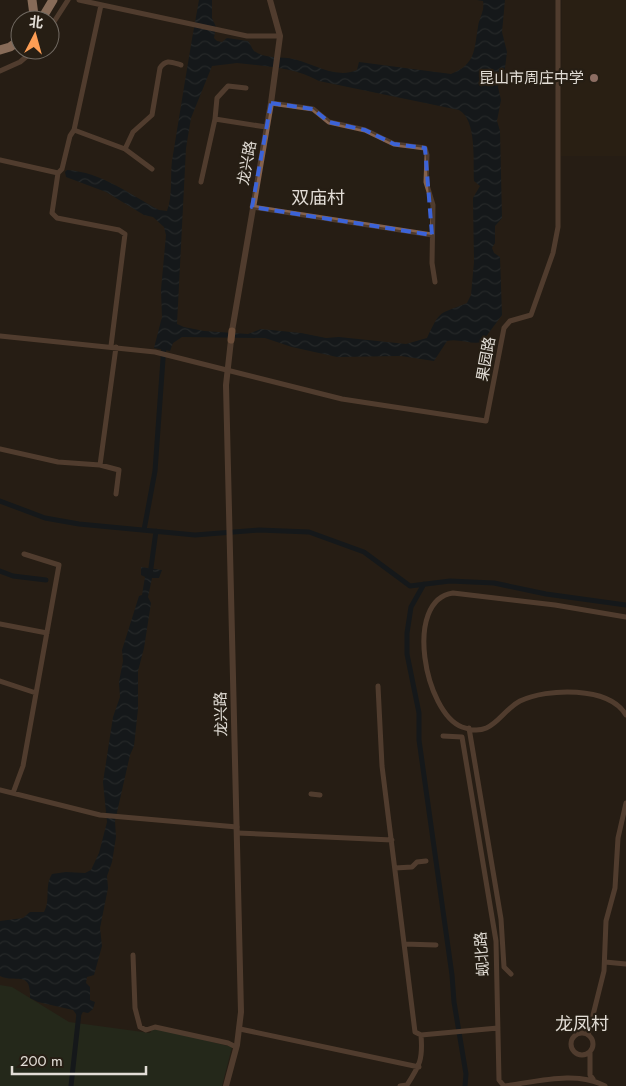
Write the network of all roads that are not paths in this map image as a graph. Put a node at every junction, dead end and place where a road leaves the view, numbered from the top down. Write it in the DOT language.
graph roads {
  1 [pos="68,0"];
  2 [pos="79,0"];
  3 [pos="270,0"];
  4 [pos="558,0"];
  5 [pos="101,5"];
  6 [pos="60,12"];
  7 [pos="280,36"];
  8 [pos="22,60"];
  9 [pos="181,64"];
  10 [pos="0,71"];
  11 [pos="246,88"];
  12 [pos="271,103"];
  13 [pos="215,119"];
  14 [pos="266,127"];
  15 [pos="74,130"];
  16 [pos="124,149"];
  17 [pos="0,160"];
  18 [pos="152,169"];
  19 [pos="58,172"];
  20 [pos="201,182"];
  21 [pos="252,207"];
  22 [pos="432,235"];
  23 [pos="435,282"];
  24 [pos="232,331"];
  25 [pos="0,336"];
  26 [pos="231,340"];
  27 [pos="113,347"];
  28 [pos="227,370"];
  29 [pos="0,449"];
  30 [pos="100,466"];
  31 [pos="116,494"];
  32 [pos="24,554"];
  33 [pos="626,617"];
  34 [pos="0,624"];
  35 [pos="47,633"];
  36 [pos="0,681"];
  37 [pos="378,686"];
  38 [pos="36,693"];
  39 [pos="626,715"];
  40 [pos="468,728"];
  41 [pos="443,736"];
  42 [pos="0,790"];
  43 [pos="13,793"];
  44 [pos="311,794"];
  45 [pos="320,794"];
  46 [pos="626,803"];
  47 [pos="237,830"];
  48 [pos="392,840"];
  49 [pos="426,861"];
  50 [pos="395,868"];
  51 [pos="404,944"];
  52 [pos="436,946"];
  53 [pos="133,955"];
  54 [pos="605,962"];
  55 [pos="626,964"];
  56 [pos="511,974"];
  57 [pos="498,1028"];
  58 [pos="240,1029"];
  59 [pos="421,1035"];
  60 [pos="588,1035"];
  61 [pos="236,1047"];
  62 [pos="590,1053"];
  63 [pos="419,1067"];
  64 [pos="593,1079"];
  65 [pos="226,1086"];
  66 [pos="400,1086"];
  67 [pos="605,1086"];
  1 -- 6 [label="street"];
  2 -- 5 [label="street"];
  3 -- 7 [label="street, 龙兴路"];
  4 -- 28 [label="street, 果园路"];
  5 -- 7 [label="street"];
  5 -- 15 [label="street"];
  7 -- 12 [label="street, 龙兴路"];
  8 -- 10 [label="street"];
  9 -- 16 [label="street"];
  11 -- 13 [label="street"];
  12 -- 14 [label="street, 龙兴路"];
  12 -- 22 [label="street"];
  13 -- 14 [label="street"];
  13 -- 20 [label="street"];
  14 -- 21 [label="street, 龙兴路"];
  15 -- 16 [label="street"];
  15 -- 19 [label="street"];
  16 -- 18 [label="street"];
  17 -- 19 [label="street"];
  19 -- 27 [label="street"];
  21 -- 22 [label="street"];
  21 -- 24 [label="street, 龙兴路"];
  22 -- 23 [label="street"];
  24 -- 26 [label="main road"];
  25 -- 27 [label="street, 果园路"];
  26 -- 28 [label="street, 龙兴路"];
  27 -- 28 [label="street, 果园路"];
  27 -- 30 [label="street"];
  28 -- 47 [label="street, 龙兴路"];
  29 -- 30 [label="street"];
  30 -- 31 [label="street"];
  32 -- 35 [label="street"];
  33 -- 40 [label="street"];
  34 -- 35 [label="street"];
  35 -- 38 [label="street"];
  36 -- 38 [label="street"];
  37 -- 48 [label="street"];
  38 -- 43 [label="street"];
  39 -- 40 [label="street"];
  40 -- 56 [label="street"];
  41 -- 57 [label="street, 蚬北路"];
  42 -- 43 [label="street"];
  43 -- 47 [label="street"];
  44 -- 45 [label="street"];
  46 -- 54 [label="street"];
  47 -- 48 [label="street"];
  47 -- 58 [label="street, 龙兴路"];
  48 -- 50 [label="street"];
  49 -- 50 [label="street"];
  50 -- 51 [label="street"];
  51 -- 52 [label="street"];
  51 -- 59 [label="street"];
  53 -- 61 [label="street"];
  54 -- 55 [label="street"];
  54 -- 60 [label="street"];
  57 -- 59 [label="street"];
  57 -- 64 [label="street, 蚬北路"];
  58 -- 61 [label="street, 龙兴路"];
  58 -- 63 [label="street"];
  59 -- 63 [label="street"];
  60 -- 62 [label="street"];
  60 -- 62 [label="street"];
  61 -- 65 [label="street, 龙兴路"];
  62 -- 64 [label="street"];
  63 -- 66 [label="street"];
  64 -- 67 [label="street, 蚬北路"];
}
